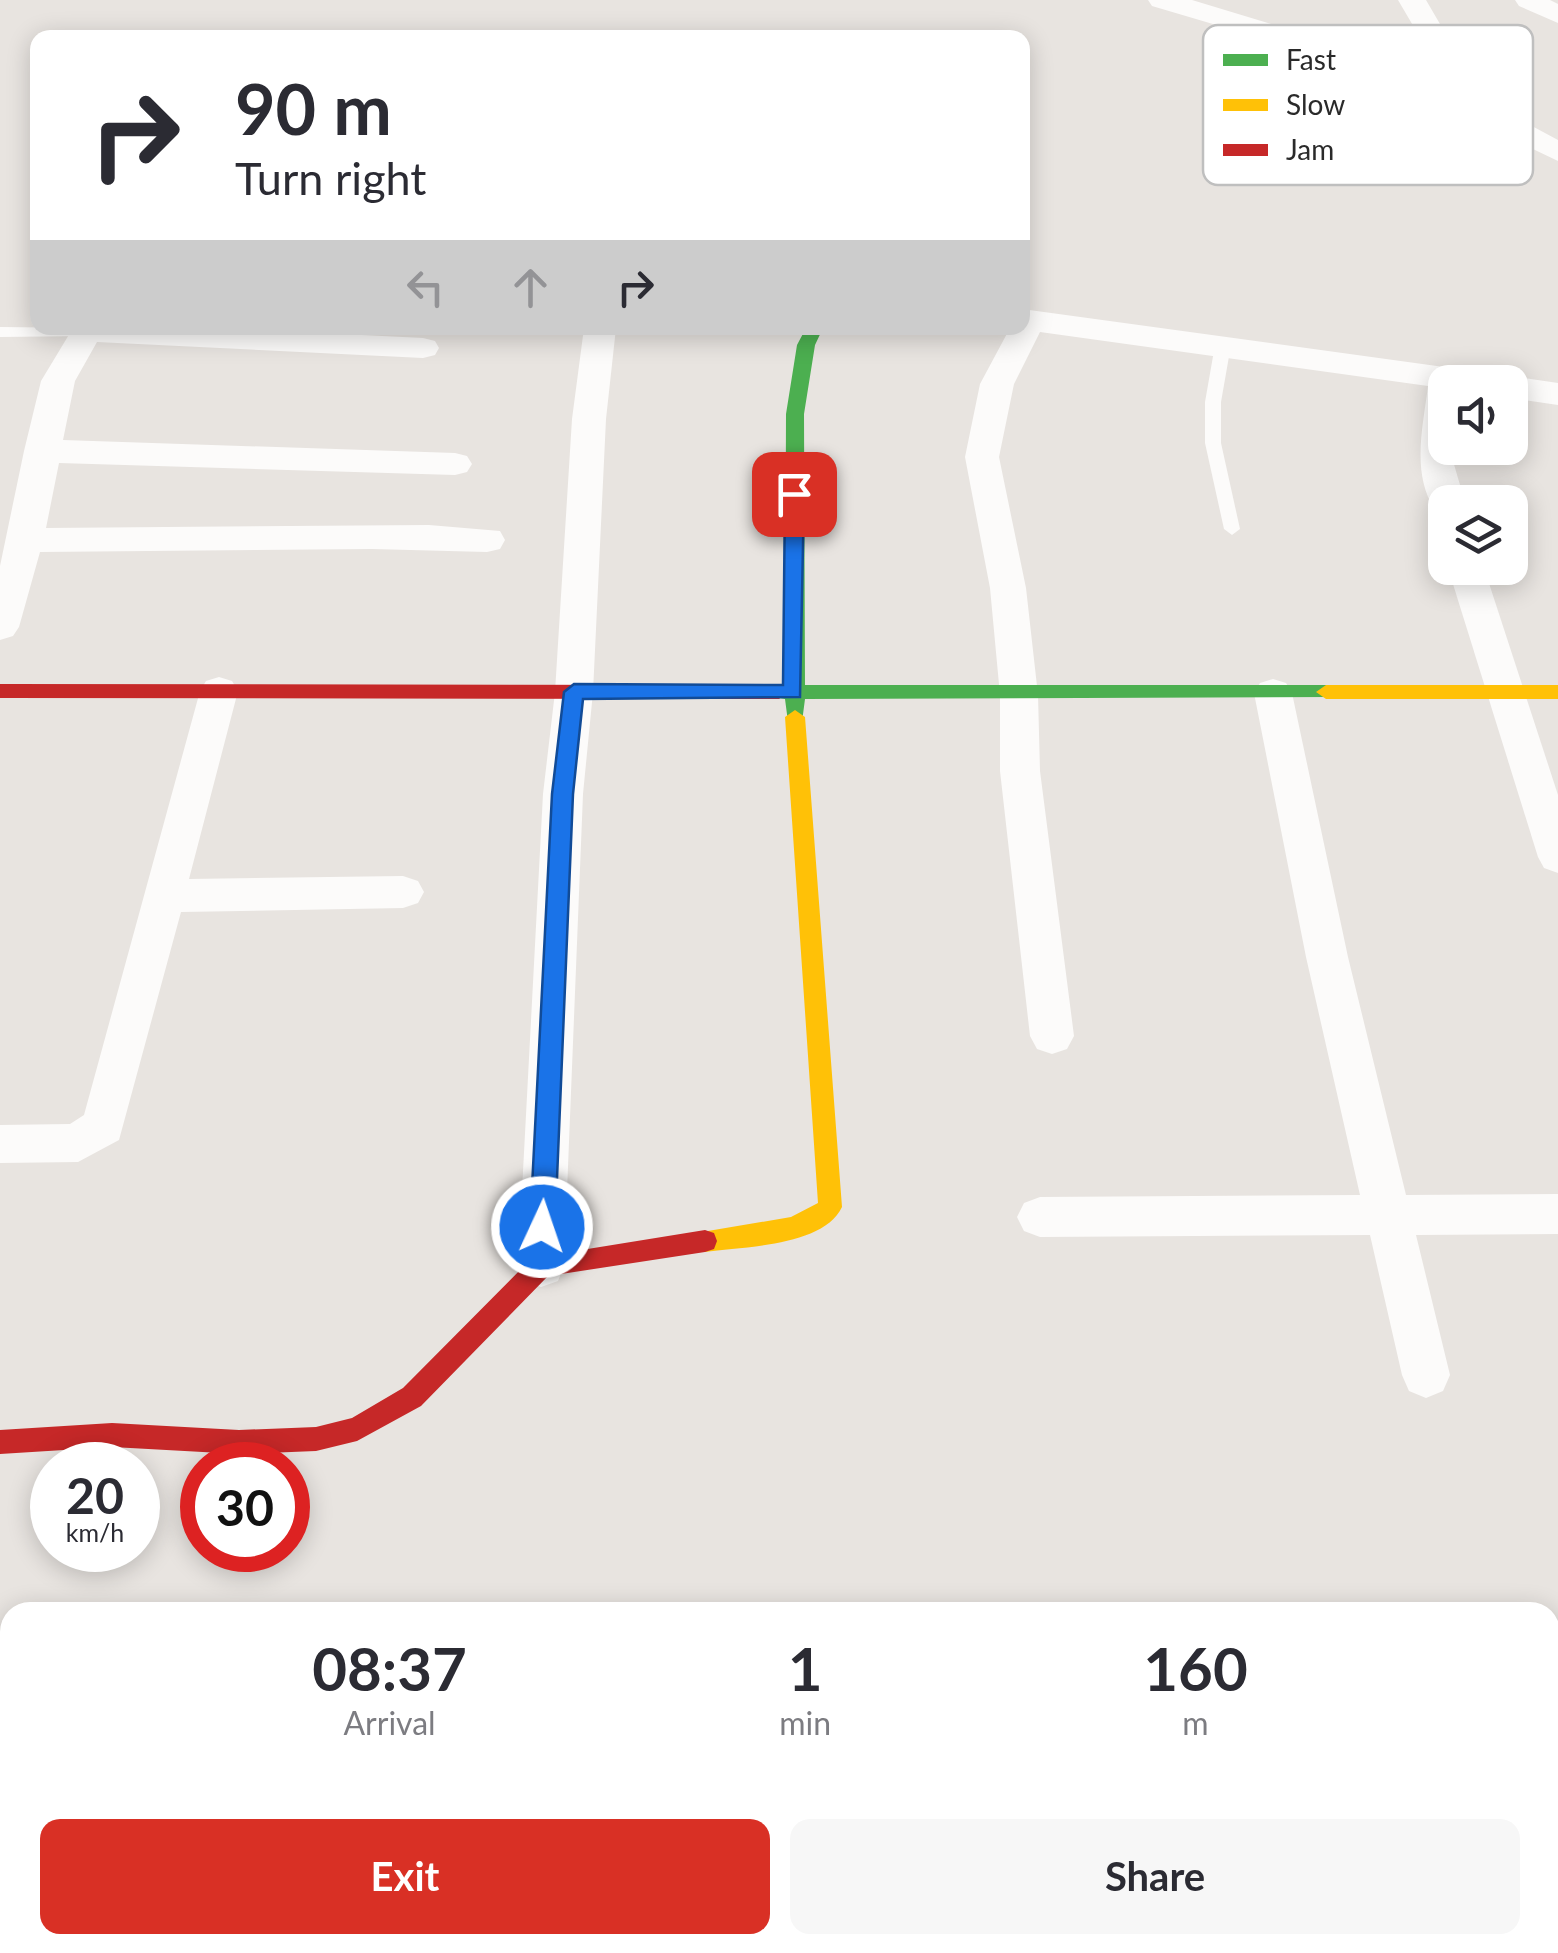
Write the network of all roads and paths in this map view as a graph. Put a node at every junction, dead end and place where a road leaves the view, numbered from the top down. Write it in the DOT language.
graph roads {
  1 [pos="1162,0"];
  2 [pos="1412,0"];
  3 [pos="1529,0"];
  4 [pos="1558,15"];
  5 [pos="1248,25"];
  6 [pos="1426,25"];
  7 [pos="1533,137"];
  8 [pos="1558,152"];
  9 [pos="1030,320"];
  10 [pos="30,331"];
  11 [pos="0,332"];
  12 [pos="85,335"];
  13 [pos="194,335"];
  14 [pos="599,335"];
  15 [pos="811,335"];
  16 [pos="1019,335"];
  17 [pos="1224,345"];
  18 [pos="423,348"];
  19 [pos="1428,376"];
  20 [pos="1528,390"];
  21 [pos="1558,394"];
  22 [pos="41,452"];
  23 [pos="455,464"];
  24 [pos="1232,530"];
  25 [pos="26,540"];
  26 [pos="486,540"];
  27 [pos="1472,585"];
  28 [pos="0,627"];
  29 [pos="0,691"];
  30 [pos="219,691"];
  31 [pos="574,692"];
  32 [pos="793,692"];
  33 [pos="1508,692"];
  34 [pos="1558,692"];
  35 [pos="1273,693"];
  36 [pos="1019,694"];
  37 [pos="1558,857"];
  38 [pos="404,892"];
  39 [pos="167,896"];
  40 [pos="1052,1036"];
  41 [pos="0,1144"];
  42 [pos="1558,1214"];
  43 [pos="1389,1216"];
  44 [pos="1040,1217"];
  45 [pos="540,1266"];
  46 [pos="1426,1375"];
  47 [pos="0,1442"];
  1 -- 5 [label="street"];
  2 -- 6 [label="street"];
  3 -- 4 [label="street"];
  7 -- 8 [label="street"];
  9 -- 17 [label="street"];
  10 -- 11 [label="lane"];
  12 -- 22 [label="street"];
  13 -- 18 [label="street"];
  14 -- 31 [label="street"];
  15 -- 32 [label="street"];
  16 -- 36 [label="street"];
  17 -- 19 [label="street"];
  17 -- 24 [label="lane"];
  20 -- 21 [label="street"];
  22 -- 23 [label="street"];
  22 -- 25 [label="street"];
  25 -- 26 [label="street"];
  25 -- 28 [label="street"];
  27 -- 33 [label="street"];
  29 -- 30 [label="street"];
  30 -- 31 [label="street"];
  30 -- 39 [label="street"];
  31 -- 32 [label="street"];
  31 -- 45 [label="street"];
  32 -- 36 [label="street"];
  32 -- 45 [label="street"];
  33 -- 34 [label="street"];
  33 -- 35 [label="street"];
  33 -- 37 [label="street"];
  35 -- 36 [label="street"];
  35 -- 43 [label="street"];
  36 -- 40 [label="street"];
  38 -- 39 [label="street"];
  39 -- 41 [label="street"];
  42 -- 43 [label="street"];
  43 -- 44 [label="street"];
  43 -- 46 [label="street"];
  45 -- 47 [label="street"];
}
